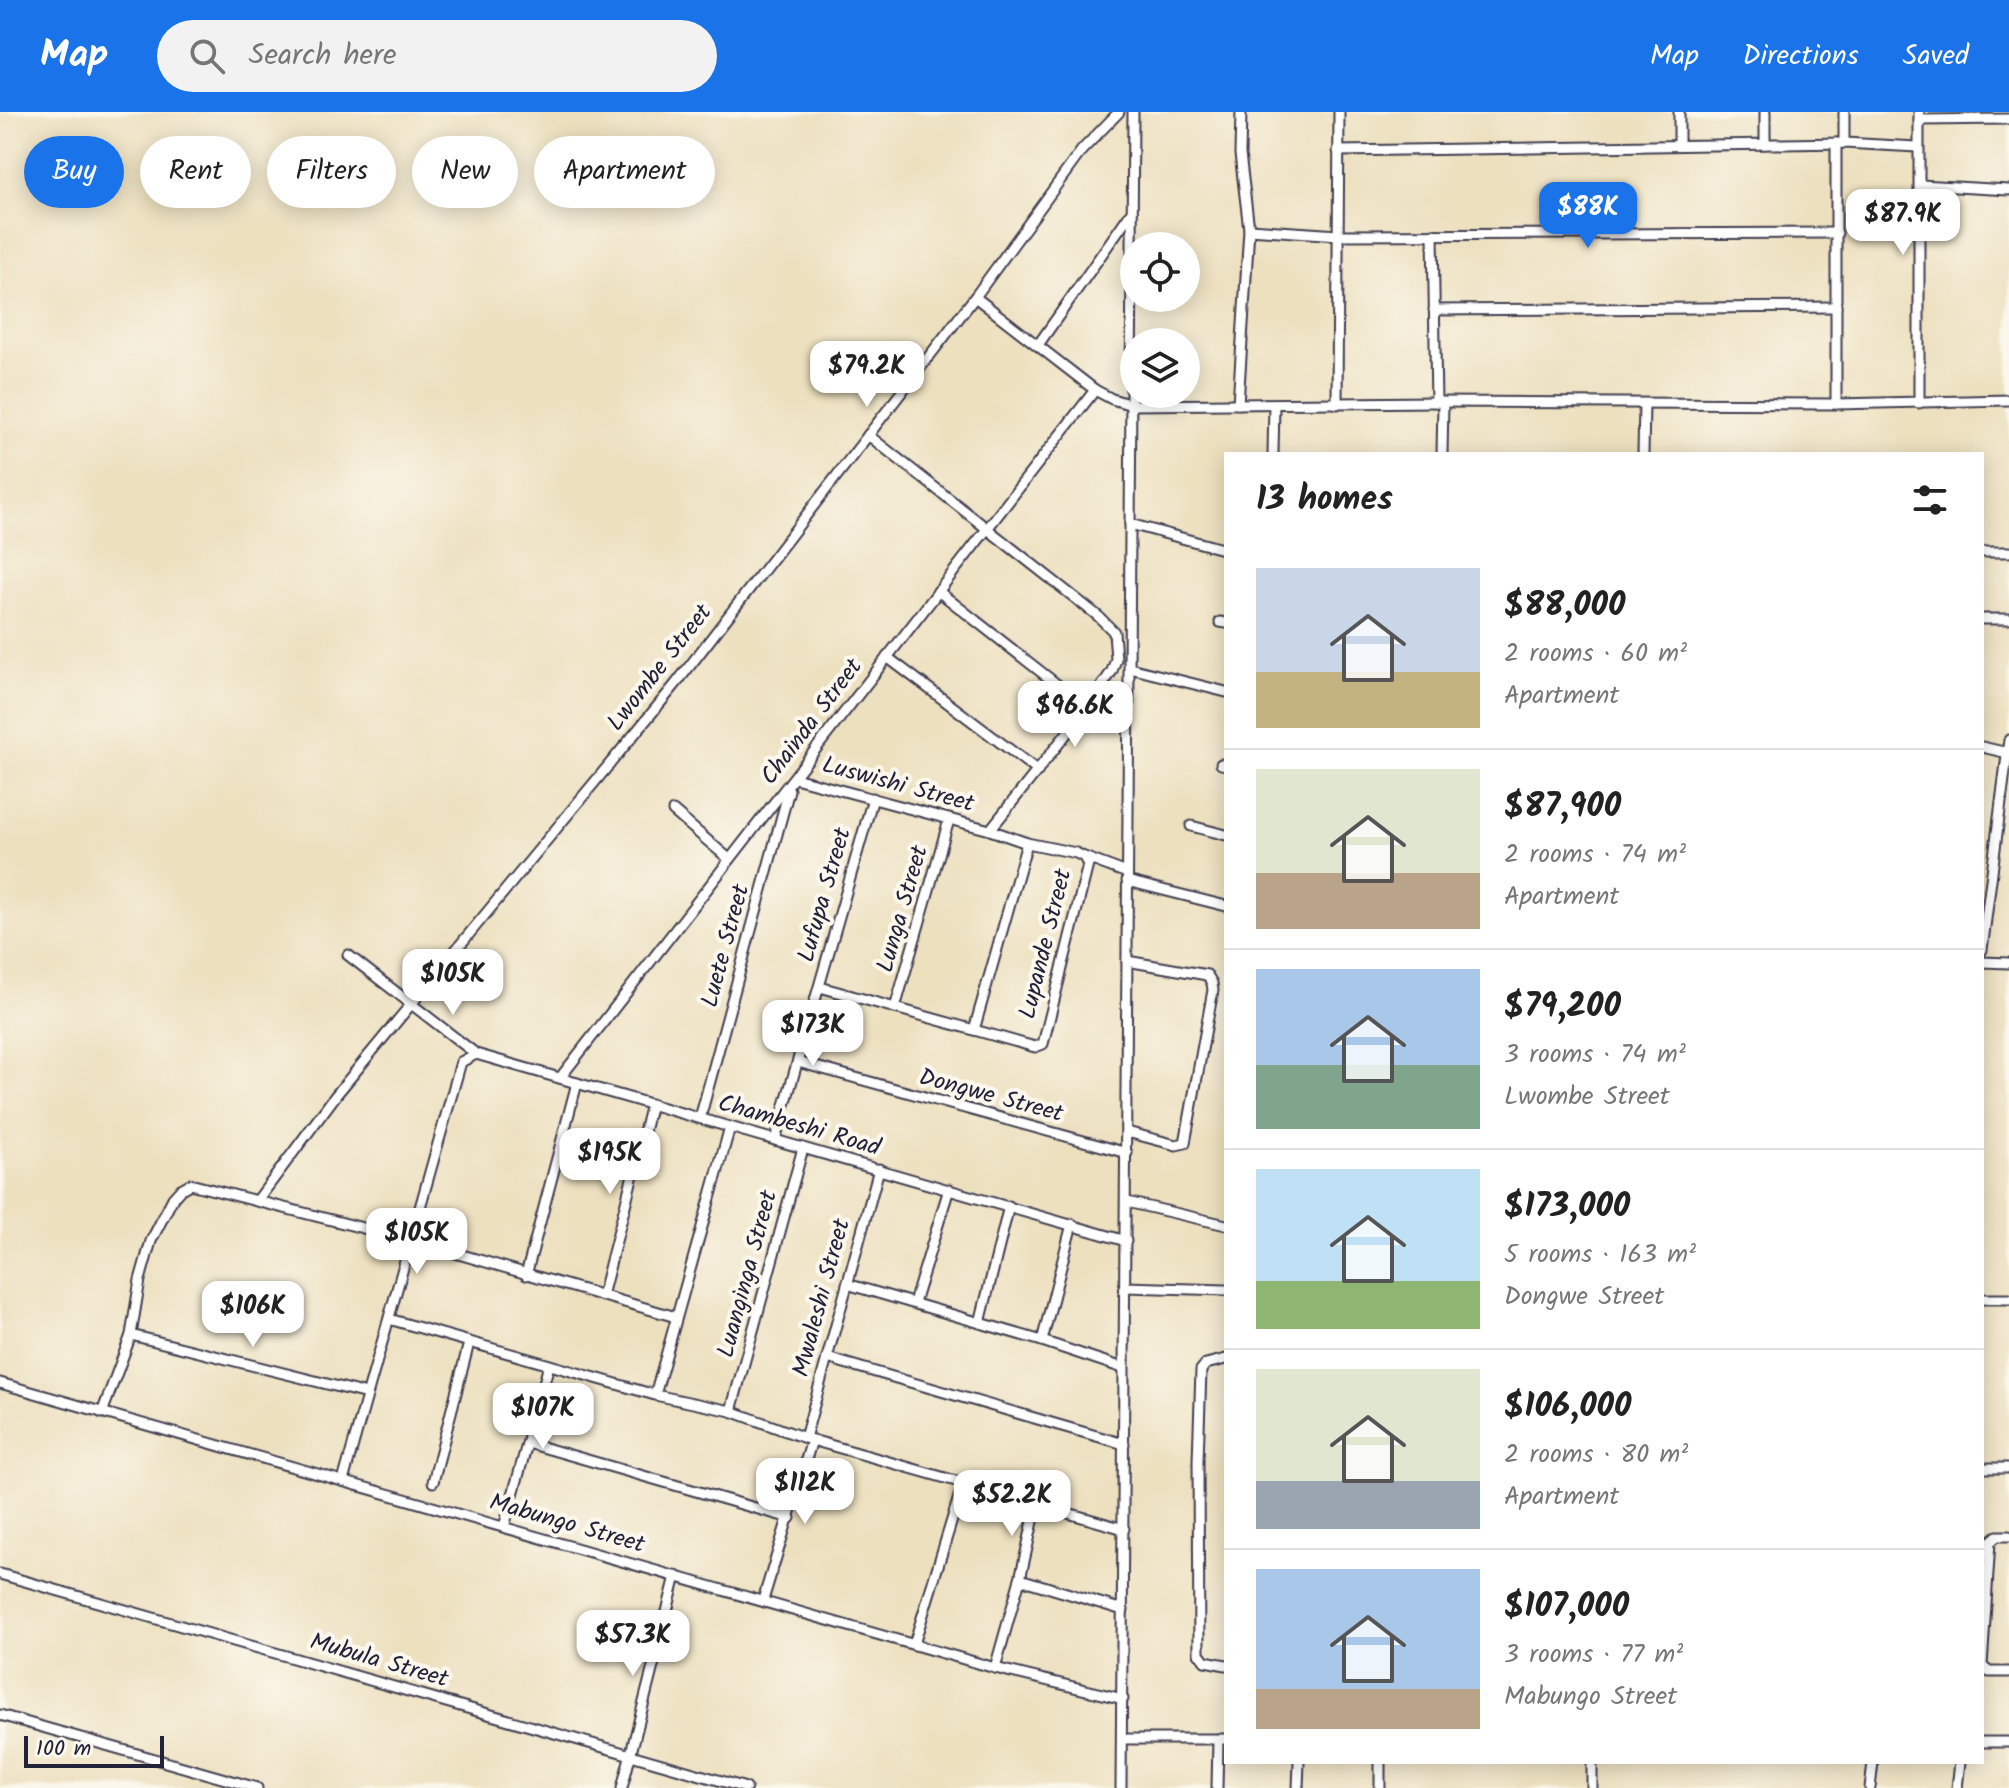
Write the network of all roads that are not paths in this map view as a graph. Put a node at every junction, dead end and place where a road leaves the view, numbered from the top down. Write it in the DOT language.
graph roads {
  1 [pos="1119,112"];
  2 [pos="1133,112"];
  3 [pos="1241,112"];
  4 [pos="1339,112"];
  5 [pos="1679,112"];
  6 [pos="1765,112"];
  7 [pos="1844,112"];
  8 [pos="1919,116"];
  9 [pos="2009,119"];
  10 [pos="1840,143"];
  11 [pos="1765,144"];
  12 [pos="1679,145"];
  13 [pos="1917,147"];
  14 [pos="1338,151"];
  15 [pos="1920,185"];
  16 [pos="2009,190"];
  17 [pos="1132,211"];
  18 [pos="1249,229"];
  19 [pos="1837,233"];
  20 [pos="1433,234"];
  21 [pos="1339,235"];
  22 [pos="975,297"];
  23 [pos="1836,307"];
  24 [pos="1434,310"];
  25 [pos="1132,328"];
  26 [pos="1038,345"];
  27 [pos="1095,390"];
  28 [pos="2009,400"];
  29 [pos="1120,401"];
  30 [pos="1439,402"];
  31 [pos="1919,403"];
  32 [pos="1200,404"];
  33 [pos="1238,404"];
  34 [pos="1274,404"];
  35 [pos="1337,404"];
  36 [pos="1644,404"];
  37 [pos="1836,404"];
  38 [pos="1132,408"];
  39 [pos="868,435"];
  40 [pos="1273,452"];
  41 [pos="1442,452"];
  42 [pos="1643,452"];
  43 [pos="1130,524"];
  44 [pos="986,529"];
  45 [pos="1224,549"];
  46 [pos="1984,552"];
  47 [pos="2009,552"];
  48 [pos="938,591"];
  49 [pos="1984,619"];
  50 [pos="2009,619"];
  51 [pos="1116,654"];
  52 [pos="887,657"];
  53 [pos="1130,664"];
  54 [pos="1224,691"];
  55 [pos="1087,708"];
  56 [pos="2009,740"];
  57 [pos="1984,747"];
  58 [pos="2008,753"];
  59 [pos="1038,771"];
  60 [pos="2007,775"];
  61 [pos="793,781"];
  62 [pos="873,798"];
  63 [pos="673,811"];
  64 [pos="949,820"];
  65 [pos="1191,826"];
  66 [pos="990,830"];
  67 [pos="1224,834"];
  68 [pos="1027,843"];
  69 [pos="1084,857"];
  70 [pos="729,859"];
  71 [pos="1127,877"];
  72 [pos="1224,905"];
  73 [pos="1984,936"];
  74 [pos="348,955"];
  75 [pos="1127,961"];
  76 [pos="1984,962"];
  77 [pos="2009,963"];
  78 [pos="820,987"];
  79 [pos="410,1006"];
  80 [pos="895,1008"];
  81 [pos="974,1030"];
  82 [pos="476,1054"];
  83 [pos="798,1062"];
  84 [pos="560,1078"];
  85 [pos="577,1083"];
  86 [pos="651,1104"];
  87 [pos="700,1118"];
  88 [pos="730,1127"];
  89 [pos="1127,1132"];
  90 [pos="775,1140"];
  91 [pos="803,1148"];
  92 [pos="1127,1153"];
  93 [pos="879,1169"];
  94 [pos="949,1189"];
  95 [pos="257,1201"];
  96 [pos="1127,1202"];
  97 [pos="1009,1206"];
  98 [pos="1072,1224"];
  99 [pos="1224,1225"];
  100 [pos="410,1240"];
  101 [pos="1126,1241"];
  102 [pos="526,1275"];
  103 [pos="847,1284"];
  104 [pos="1125,1287"];
  105 [pos="1224,1290"];
  106 [pos="602,1296"];
  107 [pos="1984,1299"];
  108 [pos="2009,1299"];
  109 [pos="914,1303"];
  110 [pos="676,1317"];
  111 [pos="389,1319"];
  112 [pos="980,1323"];
  113 [pos="131,1335"];
  114 [pos="1042,1341"];
  115 [pos="469,1343"];
  116 [pos="827,1358"];
  117 [pos="1224,1360"];
  118 [pos="549,1365"];
  119 [pos="1123,1368"];
  120 [pos="0,1383"];
  121 [pos="367,1394"];
  122 [pos="655,1395"];
  123 [pos="731,1411"];
  124 [pos="102,1413"];
  125 [pos="808,1439"];
  126 [pos="528,1443"];
  127 [pos="1124,1444"];
  128 [pos="1984,1468"];
  129 [pos="2009,1468"];
  130 [pos="343,1481"];
  131 [pos="433,1482"];
  132 [pos="963,1484"];
  133 [pos="1037,1504"];
  134 [pos="790,1518"];
  135 [pos="504,1527"];
  136 [pos="1124,1529"];
  137 [pos="2009,1536"];
  138 [pos="0,1574"];
  139 [pos="676,1576"];
  140 [pos="1020,1579"];
  141 [pos="763,1600"];
  142 [pos="1123,1610"];
  143 [pos="1984,1635"];
  144 [pos="914,1644"];
  145 [pos="1224,1665"];
  146 [pos="995,1668"];
  147 [pos="1984,1668"];
  148 [pos="2009,1672"];
  149 [pos="1123,1699"];
  150 [pos="0,1715"];
  151 [pos="1122,1739"];
  152 [pos="1222,1740"];
  153 [pos="1984,1742"];
  154 [pos="2009,1742"];
  155 [pos="630,1754"];
  156 [pos="1299,1764"];
  157 [pos="1380,1764"];
  158 [pos="1592,1764"];
  159 [pos="1873,1764"];
  160 [pos="1960,1764"];
  161 [pos="257,1788"];
  162 [pos="622,1788"];
  163 [pos="746,1788"];
  164 [pos="1121,1788"];
  165 [pos="1217,1788"];
  166 [pos="1298,1788"];
  167 [pos="1380,1788"];
  168 [pos="1592,1788"];
  169 [pos="1870,1788"];
  170 [pos="1957,1788"];
  1 -- 22 [label="street, Lwombe Street"];
  2 -- 17 [label="street"];
  3 -- 18 [label="street"];
  4 -- 14 [label="street"];
  5 -- 12 [label="street"];
  6 -- 11 [label="street"];
  7 -- 10 [label="street"];
  8 -- 9 [label="street"];
  8 -- 13 [label="street"];
  10 -- 11 [label="street"];
  10 -- 13 [label="street"];
  10 -- 19 [label="street"];
  11 -- 12 [label="street"];
  12 -- 14 [label="street"];
  13 -- 15 [label="street"];
  14 -- 21 [label="street"];
  15 -- 16 [label="street"];
  15 -- 31 [label="street"];
  17 -- 25 [label="street"];
  17 -- 26 [label="street"];
  18 -- 21 [label="street"];
  18 -- 33 [label="street"];
  19 -- 20 [label="street"];
  19 -- 23 [label="street"];
  20 -- 21 [label="street"];
  20 -- 24 [label="street"];
  21 -- 35 [label="street"];
  22 -- 26 [label="street"];
  22 -- 39 [label="street, Lwombe Street"];
  23 -- 24 [label="street"];
  23 -- 37 [label="street"];
  24 -- 30 [label="street"];
  26 -- 27 [label="street"];
  27 -- 29 [label="street"];
  27 -- 44 [label="street, Chainda Street"];
  28 -- 31 [label="street"];
  30 -- 35 [label="street"];
  30 -- 36 [label="street"];
  30 -- 41 [label="street"];
  31 -- 37 [label="street"];
  32 -- 33 [label="street"];
  33 -- 34 [label="street"];
  34 -- 35 [label="street"];
  34 -- 40 [label="street"];
  36 -- 37 [label="street"];
  36 -- 42 [label="street"];
  38 -- 43 [label="street"];
  39 -- 44 [label="street"];
  39 -- 79 [label="street, Lwombe Street"];
  43 -- 45 [label="street"];
  43 -- 53 [label="street"];
  44 -- 48 [label="street, Chainda Street"];
  44 -- 51 [label="street"];
  46 -- 47 [label="street"];
  48 -- 52 [label="street, Chainda Street"];
  48 -- 55 [label="street"];
  49 -- 50 [label="street"];
  51 -- 53 [label="street"];
  51 -- 55 [label="street"];
  52 -- 59 [label="street"];
  52 -- 61 [label="street, Chainda Street"];
  53 -- 54 [label="street"];
  53 -- 71 [label="street"];
  55 -- 59 [label="street"];
  56 -- 58 [label="street"];
  57 -- 58 [label="street"];
  58 -- 60 [label="street"];
  59 -- 66 [label="street"];
  60 -- 73 [label="street"];
  61 -- 62 [label="street, Luswishi Street"];
  61 -- 70 [label="street, Chainda Street"];
  61 -- 87 [label="street, Luete Street"];
  62 -- 64 [label="street, Luswishi Street"];
  62 -- 78 [label="street, Lufupa Street"];
  63 -- 70 [label="street"];
  64 -- 66 [label="street, Luswishi Street"];
  64 -- 80 [label="street, Lunga Street"];
  65 -- 67 [label="street"];
  66 -- 68 [label="street, Lupande Street"];
  68 -- 69 [label="street, Lupande Street"];
  68 -- 81 [label="street"];
  69 -- 71 [label="street"];
  69 -- 81 [label="street, Lupande Street"];
  70 -- 84 [label="street, Chainda Street"];
  71 -- 72 [label="street"];
  71 -- 75 [label="street"];
  74 -- 79 [label="street"];
  75 -- 89 [label="street"];
  75 -- 89 [label="street"];
  76 -- 77 [label="street"];
  78 -- 80 [label="street"];
  78 -- 83 [label="street, Lufupa Street"];
  79 -- 82 [label="street"];
  79 -- 95 [label="street, Lwombe Street"];
  80 -- 81 [label="street"];
  82 -- 84 [label="street, Chambeshi Road"];
  82 -- 100 [label="street"];
  83 -- 90 [label="street, Lufupa Street"];
  83 -- 92 [label="street, Dongwe Street"];
  84 -- 85 [label="street, Chambeshi Road"];
  85 -- 86 [label="street, Chambeshi Road"];
  85 -- 102 [label="street"];
  86 -- 87 [label="street, Chambeshi Road"];
  86 -- 106 [label="street"];
  87 -- 88 [label="street, Chambeshi Road"];
  88 -- 90 [label="street, Chambeshi Road"];
  88 -- 110 [label="street"];
  89 -- 92 [label="street"];
  90 -- 91 [label="street, Chambeshi Road"];
  91 -- 93 [label="street, Chambeshi Road"];
  91 -- 123 [label="street, Luanginga Street"];
  92 -- 96 [label="street"];
  93 -- 94 [label="street, Chambeshi Road"];
  93 -- 103 [label="street, Mwaleshi Street"];
  94 -- 97 [label="street, Chambeshi Road"];
  94 -- 109 [label="street"];
  95 -- 100 [label="street"];
  95 -- 113 [label="street"];
  96 -- 99 [label="street"];
  96 -- 101 [label="street"];
  97 -- 98 [label="street, Chambeshi Road"];
  97 -- 112 [label="street"];
  98 -- 101 [label="street, Chambeshi Road"];
  98 -- 114 [label="street"];
  100 -- 102 [label="street"];
  100 -- 111 [label="street"];
  101 -- 104 [label="street"];
  102 -- 106 [label="street"];
  103 -- 109 [label="street"];
  103 -- 116 [label="street, Mwaleshi Street"];
  104 -- 105 [label="street"];
  104 -- 119 [label="street"];
  106 -- 110 [label="street"];
  107 -- 108 [label="street"];
  109 -- 112 [label="street"];
  110 -- 122 [label="street"];
  111 -- 115 [label="street"];
  111 -- 121 [label="street"];
  112 -- 114 [label="street"];
  113 -- 121 [label="street"];
  113 -- 124 [label="street"];
  114 -- 119 [label="street"];
  115 -- 118 [label="street"];
  115 -- 131 [label="street"];
  116 -- 125 [label="street, Mwaleshi Street"];
  116 -- 127 [label="street"];
  117 -- 145 [label="street"];
  118 -- 122 [label="street"];
  118 -- 126 [label="street"];
  119 -- 127 [label="street"];
  120 -- 124 [label="street, Mabungo Street"];
  121 -- 130 [label="street"];
  122 -- 123 [label="street"];
  123 -- 125 [label="street"];
  124 -- 130 [label="street, Mabungo Street"];
  125 -- 132 [label="street"];
  125 -- 134 [label="street, Mwaleshi Street"];
  126 -- 134 [label="street"];
  126 -- 135 [label="street"];
  127 -- 136 [label="street"];
  128 -- 129 [label="street"];
  130 -- 135 [label="street, Mabungo Street"];
  132 -- 133 [label="street"];
  132 -- 144 [label="street"];
  133 -- 136 [label="street"];
  133 -- 140 [label="street"];
  134 -- 141 [label="street, Mwaleshi Street"];
  135 -- 139 [label="street, Mabungo Street"];
  136 -- 142 [label="street"];
  137 -- 143 [label="street"];
  138 -- 155 [label="street, Mubula Street"];
  139 -- 141 [label="street, Mabungo Street"];
  139 -- 155 [label="street"];
  140 -- 142 [label="street"];
  140 -- 146 [label="street"];
  141 -- 144 [label="street, Mabungo Street"];
  142 -- 149 [label="street"];
  144 -- 146 [label="street, Mabungo Street"];
  146 -- 149 [label="street, Mabungo Street"];
  147 -- 148 [label="street"];
  149 -- 151 [label="street"];
  150 -- 161 [label="street"];
  151 -- 152 [label="street"];
  151 -- 164 [label="street"];
  152 -- 165 [label="street"];
  153 -- 154 [label="street"];
  155 -- 162 [label="street"];
  155 -- 163 [label="street, Mubula Street"];
  156 -- 166 [label="street"];
  157 -- 167 [label="street"];
  158 -- 168 [label="street"];
  159 -- 169 [label="street"];
  160 -- 170 [label="street"];
}
